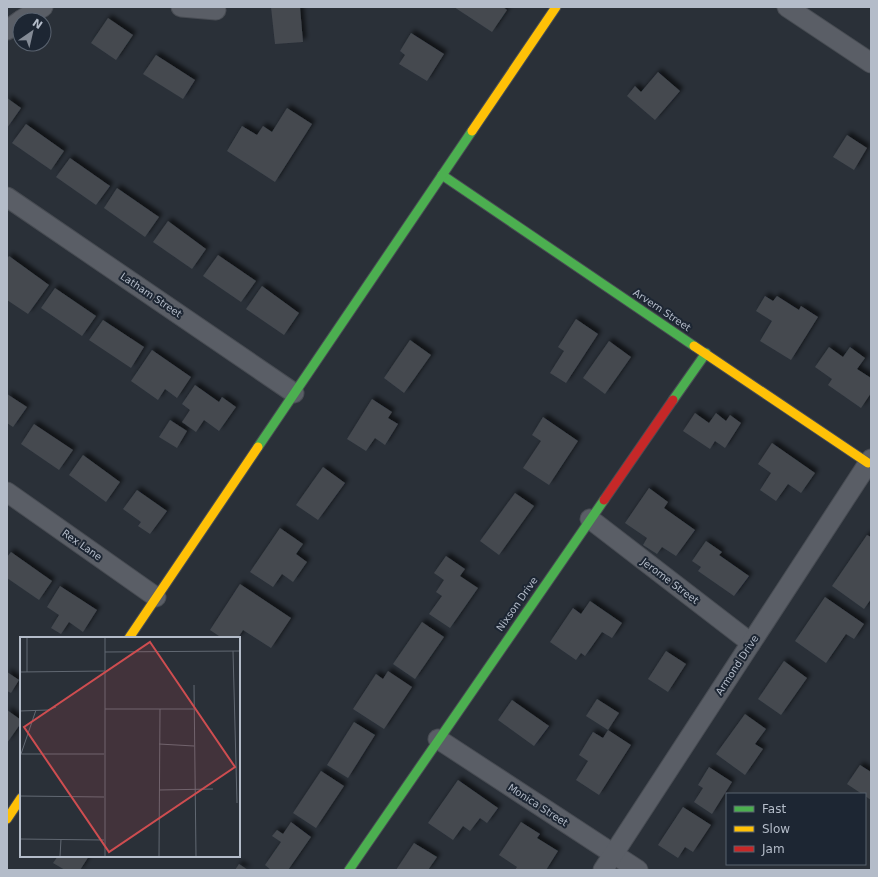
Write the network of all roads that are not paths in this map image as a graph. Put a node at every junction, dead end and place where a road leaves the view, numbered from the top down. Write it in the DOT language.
graph roads {
  1 [pos="43,7"];
  2 [pos="181,7"];
  3 [pos="556,7"];
  4 [pos="787,7"];
  5 [pos="216,10"];
  6 [pos="34,12"];
  7 [pos="871,63"];
  8 [pos="442,175"];
  9 [pos="7,197"];
  10 [pos="706,353"];
  11 [pos="294,393"];
  12 [pos="870,461"];
  13 [pos="7,492"];
  14 [pos="590,519"];
  15 [pos="156,597"];
  16 [pos="130,637"];
  17 [pos="751,643"];
  18 [pos="438,739"];
  19 [pos="16,798"];
  20 [pos="7,819"];
  21 [pos="608,862"];
  22 [pos="348,870"];
  23 [pos="638,870"];
  1 -- 6 [label="street"];
  2 -- 5 [label="street"];
  3 -- 8 [label="street"];
  4 -- 7 [label="street"];
  8 -- 10 [label="street, Arvern Street"];
  8 -- 11 [label="street"];
  9 -- 11 [label="street, Latham Street"];
  10 -- 12 [label="street, Arvern Street"];
  10 -- 14 [label="street, Nixson Drive"];
  11 -- 15 [label="street"];
  12 -- 17 [label="street, Armond Drive"];
  13 -- 15 [label="street, Rex Lane"];
  14 -- 17 [label="street, Jerome Street"];
  14 -- 18 [label="street, Nixson Drive"];
  15 -- 16 [label="street"];
  17 -- 21 [label="street, Armond Drive"];
  18 -- 21 [label="street, Monica Street"];
  18 -- 22 [label="street, Nixson Drive"];
  19 -- 20 [label="street"];
  21 -- 23 [label="street, Monica Street"];
}
